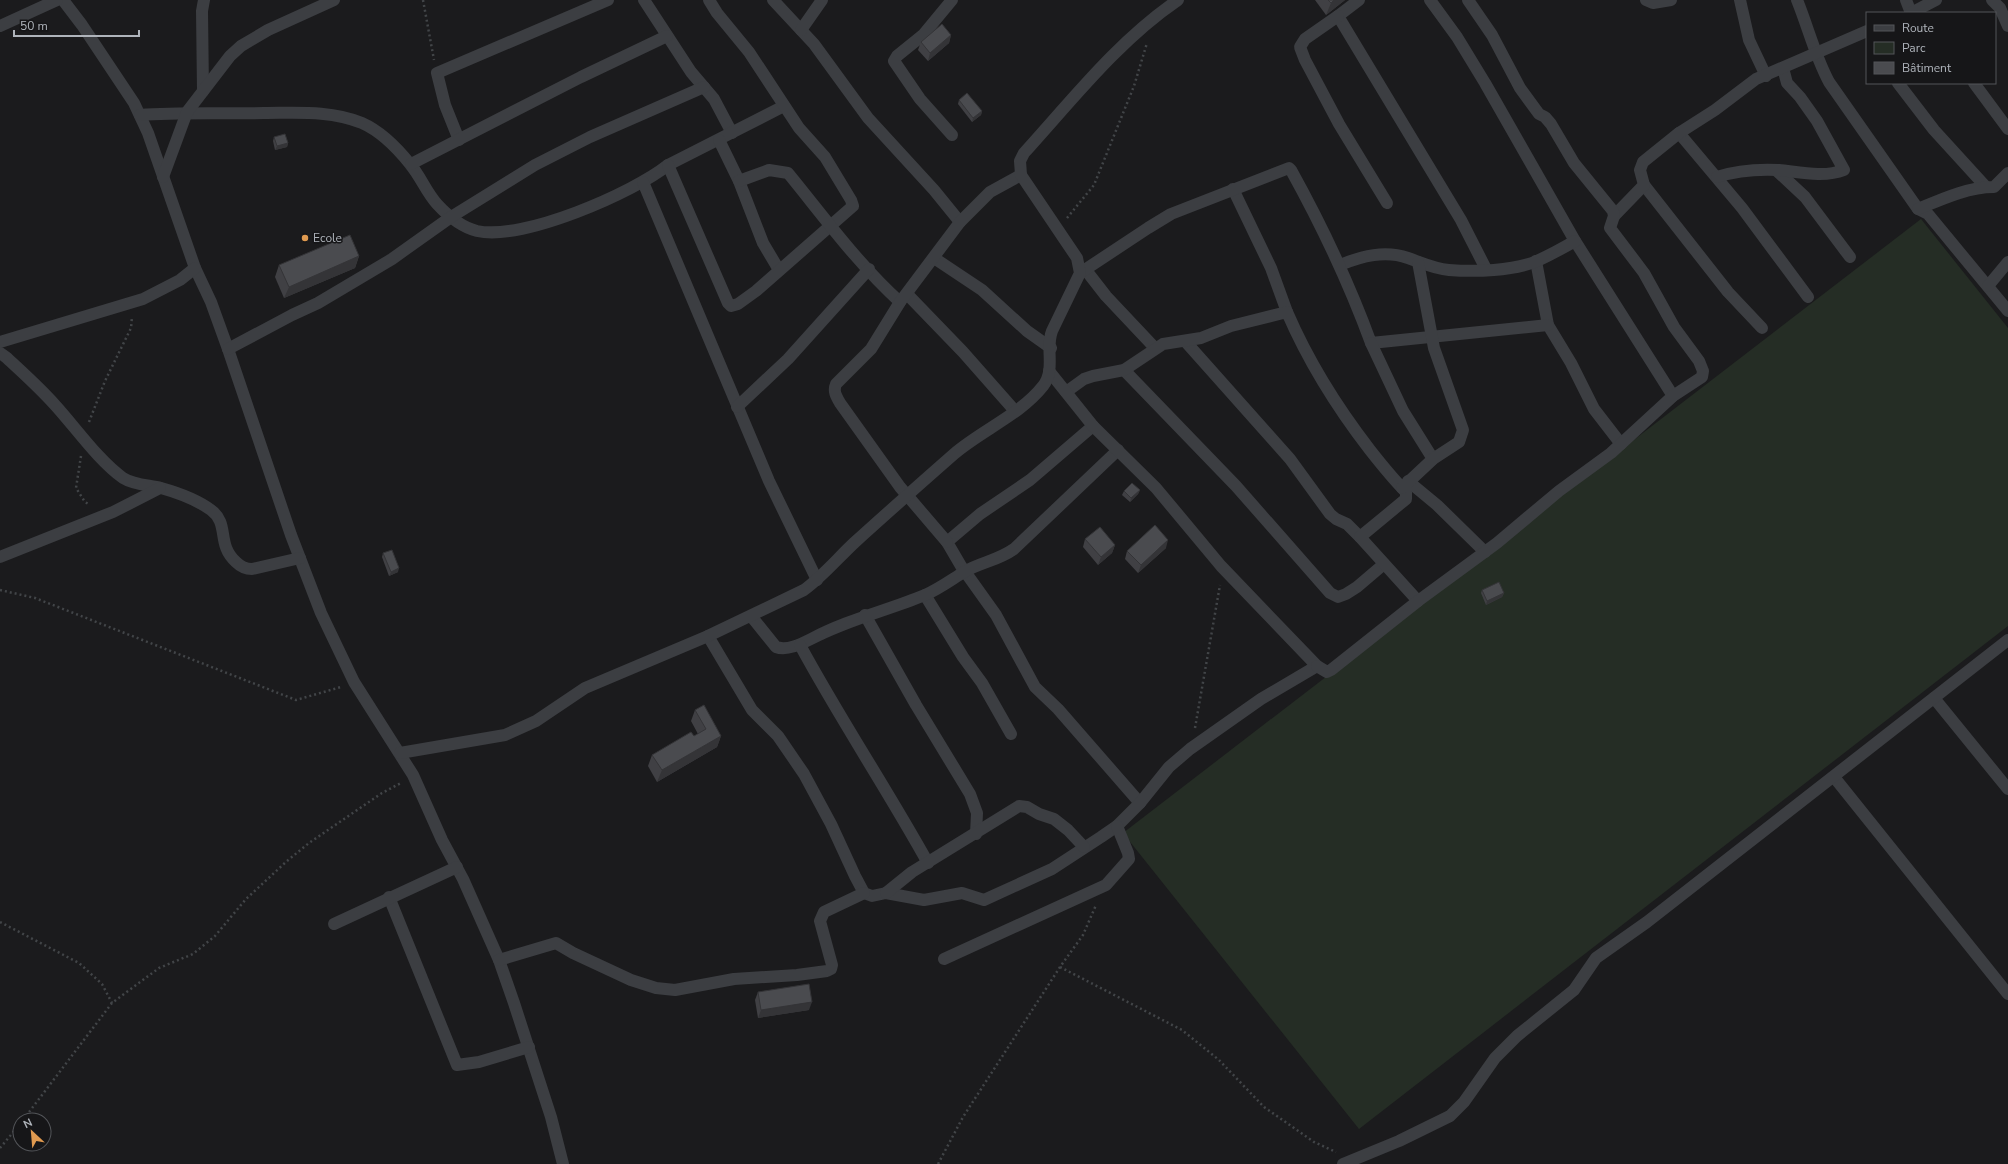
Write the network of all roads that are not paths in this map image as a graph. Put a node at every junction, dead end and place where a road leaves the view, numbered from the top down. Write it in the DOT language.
graph roads {
  1 [pos="57,0"];
  2 [pos="63,0"];
  3 [pos="204,0"];
  4 [pos="334,0"];
  5 [pos="608,0"];
  6 [pos="644,0"];
  7 [pos="709,0"];
  8 [pos="774,0"];
  9 [pos="822,0"];
  10 [pos="952,0"];
  11 [pos="1178,0"];
  12 [pos="1359,0"];
  13 [pos="1430,0"];
  14 [pos="1468,0"];
  15 [pos="1646,0"];
  16 [pos="1671,0"];
  17 [pos="1740,0"];
  18 [pos="1797,0"];
  19 [pos="1906,0"];
  20 [pos="1992,0"];
  21 [pos="1931,6"];
  22 [pos="1911,12"];
  23 [pos="1914,12"];
  24 [pos="1338,16"];
  25 [pos="0,26"];
  26 [pos="2008,26"];
  27 [pos="801,30"];
  28 [pos="1866,32"];
  29 [pos="667,36"];
  30 [pos="1816,52"];
  31 [pos="1783,68"];
  32 [pos="1766,76"];
  33 [pos="1899,84"];
  34 [pos="1975,84"];
  35 [pos="704,87"];
  36 [pos="203,91"];
  37 [pos="784,106"];
  38 [pos="187,112"];
  39 [pos="140,115"];
  40 [pos="2008,129"];
  41 [pos="732,133"];
  42 [pos="1679,133"];
  43 [pos="952,135"];
  44 [pos="459,140"];
  45 [pos="719,140"];
  46 [pos="411,164"];
  47 [pos="668,165"];
  48 [pos="1776,170"];
  49 [pos="2008,173"];
  50 [pos="1021,175"];
  51 [pos="163,177"];
  52 [pos="1717,177"];
  53 [pos="739,181"];
  54 [pos="643,182"];
  55 [pos="1644,186"];
  56 [pos="1986,187"];
  57 [pos="1232,190"];
  58 [pos="1386,203"];
  59 [pos="1918,209"];
  60 [pos="1614,216"];
  61 [pos="451,217"];
  62 [pos="960,222"];
  63 [pos="829,226"];
  64 [pos="1575,241"];
  65 [pos="1850,257"];
  66 [pos="934,258"];
  67 [pos="1536,261"];
  68 [pos="1418,262"];
  69 [pos="2008,262"];
  70 [pos="1340,265"];
  71 [pos="196,268"];
  72 [pos="869,269"];
  73 [pos="1486,269"];
  74 [pos="779,270"];
  75 [pos="1083,271"];
  76 [pos="1988,286"];
  77 [pos="1808,297"];
  78 [pos="904,298"];
  79 [pos="2008,311"];
  80 [pos="1286,312"];
  81 [pos="1548,325"];
  82 [pos="1762,328"];
  83 [pos="1432,337"];
  84 [pos="1185,341"];
  85 [pos="0,342"];
  86 [pos="1371,343"];
  87 [pos="1050,348"];
  88 [pos="1155,348"];
  89 [pos="228,350"];
  90 [pos="0,353"];
  91 [pos="1124,370"];
  92 [pos="1049,371"];
  93 [pos="1066,392"];
  94 [pos="1673,396"];
  95 [pos="737,407"];
  96 [pos="1015,411"];
  97 [pos="1093,426"];
  98 [pos="1621,444"];
  99 [pos="1118,450"];
  100 [pos="1433,459"];
  101 [pos="1405,484"];
  102 [pos="160,488"];
  103 [pos="908,496"];
  104 [pos="1360,537"];
  105 [pos="947,542"];
  106 [pos="1486,552"];
  107 [pos="0,557"];
  108 [pos="300,558"];
  109 [pos="1384,564"];
  110 [pos="965,572"];
  111 [pos="817,580"];
  112 [pos="925,595"];
  113 [pos="1418,601"];
  114 [pos="865,615"];
  115 [pos="751,616"];
  116 [pos="708,636"];
  117 [pos="2008,640"];
  118 [pos="800,645"];
  119 [pos="1317,666"];
  120 [pos="1934,698"];
  121 [pos="1011,734"];
  122 [pos="400,753"];
  123 [pos="1834,777"];
  124 [pos="2008,789"];
  125 [pos="1140,803"];
  126 [pos="1117,826"];
  127 [pos="976,834"];
  128 [pos="1084,848"];
  129 [pos="928,863"];
  130 [pos="456,867"];
  131 [pos="864,893"];
  132 [pos="886,893"];
  133 [pos="389,897"];
  134 [pos="334,924"];
  135 [pos="944,959"];
  136 [pos="499,960"];
  137 [pos="2008,994"];
  138 [pos="529,1047"];
  139 [pos="1348,1162"];
  140 [pos="563,1164"];
  1 -- 25 [label="street"];
  2 -- 39 [label="street"];
  3 -- 36 [label="street"];
  4 -- 36 [label="street"];
  5 -- 44 [label="street"];
  6 -- 29 [label="street"];
  7 -- 37 [label="street"];
  8 -- 27 [label="street"];
  9 -- 27 [label="street"];
  10 -- 43 [label="street"];
  11 -- 50 [label="street"];
  12 -- 24 [label="street"];
  13 -- 64 [label="street"];
  14 -- 60 [label="street"];
  15 -- 16 [label="street"];
  17 -- 32 [label="street"];
  18 -- 30 [label="street"];
  19 -- 22 [label="street"];
  20 -- 26 [label="street"];
  21 -- 23 [label="street"];
  24 -- 58 [label="street"];
  24 -- 73 [label="street"];
  27 -- 62 [label="street"];
  28 -- 30 [label="street"];
  29 -- 35 [label="street"];
  29 -- 44 [label="street"];
  30 -- 31 [label="street"];
  30 -- 59 [label="street"];
  31 -- 32 [label="street"];
  31 -- 48 [label="street"];
  32 -- 42 [label="street"];
  33 -- 56 [label="street"];
  34 -- 40 [label="street"];
  35 -- 41 [label="street"];
  35 -- 61 [label="street"];
  36 -- 38 [label="street"];
  37 -- 41 [label="street"];
  37 -- 63 [label="street"];
  38 -- 39 [label="street"];
  38 -- 46 [label="street"];
  38 -- 51 [label="street"];
  39 -- 51 [label="street"];
  41 -- 45 [label="street"];
  42 -- 52 [label="street"];
  42 -- 55 [label="street"];
  44 -- 46 [label="street"];
  45 -- 47 [label="street"];
  45 -- 53 [label="street"];
  46 -- 61 [label="street"];
  47 -- 54 [label="street"];
  47 -- 74 [label="street"];
  48 -- 52 [label="street"];
  48 -- 65 [label="street"];
  49 -- 56 [label="street"];
  50 -- 62 [label="street"];
  50 -- 75 [label="street"];
  51 -- 71 [label="street"];
  52 -- 77 [label="street"];
  53 -- 63 [label="street"];
  53 -- 74 [label="street"];
  54 -- 61 [label="street"];
  54 -- 95 [label="street"];
  55 -- 60 [label="street"];
  55 -- 82 [label="street"];
  56 -- 59 [label="street"];
  57 -- 70 [label="street"];
  57 -- 75 [label="street"];
  57 -- 80 [label="street"];
  59 -- 76 [label="street"];
  60 -- 94 [label="street"];
  61 -- 89 [label="street"];
  62 -- 66 [label="street"];
  63 -- 72 [label="street"];
  63 -- 74 [label="street"];
  64 -- 67 [label="street"];
  64 -- 94 [label="street"];
  66 -- 78 [label="street"];
  66 -- 87 [label="street"];
  67 -- 73 [label="street"];
  67 -- 81 [label="street"];
  68 -- 70 [label="street"];
  68 -- 73 [label="street"];
  68 -- 83 [label="street"];
  69 -- 76 [label="street"];
  70 -- 86 [label="street"];
  71 -- 85 [label="street"];
  71 -- 89 [label="street"];
  72 -- 78 [label="street"];
  72 -- 95 [label="street"];
  75 -- 87 [label="street"];
  75 -- 88 [label="street"];
  76 -- 79 [label="street"];
  78 -- 96 [label="street"];
  78 -- 103 [label="street"];
  80 -- 84 [label="street"];
  80 -- 101 [label="street"];
  81 -- 83 [label="street"];
  81 -- 98 [label="street"];
  83 -- 86 [label="street"];
  83 -- 100 [label="street"];
  84 -- 88 [label="street"];
  84 -- 104 [label="street"];
  86 -- 100 [label="street"];
  87 -- 92 [label="street"];
  88 -- 91 [label="street"];
  89 -- 108 [label="street"];
  90 -- 102 [label="street"];
  91 -- 93 [label="street"];
  91 -- 109 [label="street"];
  92 -- 93 [label="street"];
  92 -- 96 [label="street"];
  93 -- 97 [label="street"];
  94 -- 98 [label="street"];
  95 -- 111 [label="street"];
  96 -- 103 [label="street"];
  97 -- 99 [label="street"];
  97 -- 105 [label="street"];
  98 -- 106 [label="street"];
  99 -- 110 [label="street"];
  99 -- 119 [label="street"];
  100 -- 101 [label="street"];
  101 -- 104 [label="street"];
  101 -- 106 [label="street"];
  102 -- 107 [label="street"];
  102 -- 108 [label="street"];
  103 -- 105 [label="street"];
  103 -- 111 [label="street"];
  104 -- 109 [label="street"];
  105 -- 110 [label="street"];
  106 -- 113 [label="street"];
  108 -- 122 [label="street"];
  109 -- 113 [label="street"];
  110 -- 112 [label="street"];
  110 -- 125 [label="street"];
  111 -- 115 [label="street"];
  112 -- 114 [label="street"];
  112 -- 121 [label="street"];
  113 -- 119 [label="street"];
  114 -- 118 [label="street"];
  114 -- 127 [label="street"];
  115 -- 116 [label="street"];
  115 -- 118 [label="street"];
  116 -- 122 [label="street"];
  116 -- 131 [label="street"];
  117 -- 120 [label="street"];
  118 -- 129 [label="street"];
  119 -- 125 [label="street"];
  120 -- 123 [label="street"];
  120 -- 124 [label="street"];
  122 -- 130 [label="street"];
  123 -- 137 [label="street"];
  123 -- 139 [label="street"];
  125 -- 126 [label="street"];
  126 -- 128 [label="street"];
  126 -- 135 [label="street"];
  127 -- 128 [label="street"];
  127 -- 129 [label="street"];
  128 -- 132 [label="street"];
  129 -- 132 [label="street"];
  130 -- 133 [label="street"];
  130 -- 136 [label="street"];
  131 -- 132 [label="street"];
  131 -- 136 [label="street"];
  133 -- 134 [label="street"];
  133 -- 138 [label="street"];
  136 -- 138 [label="street"];
  138 -- 140 [label="street"];
}
